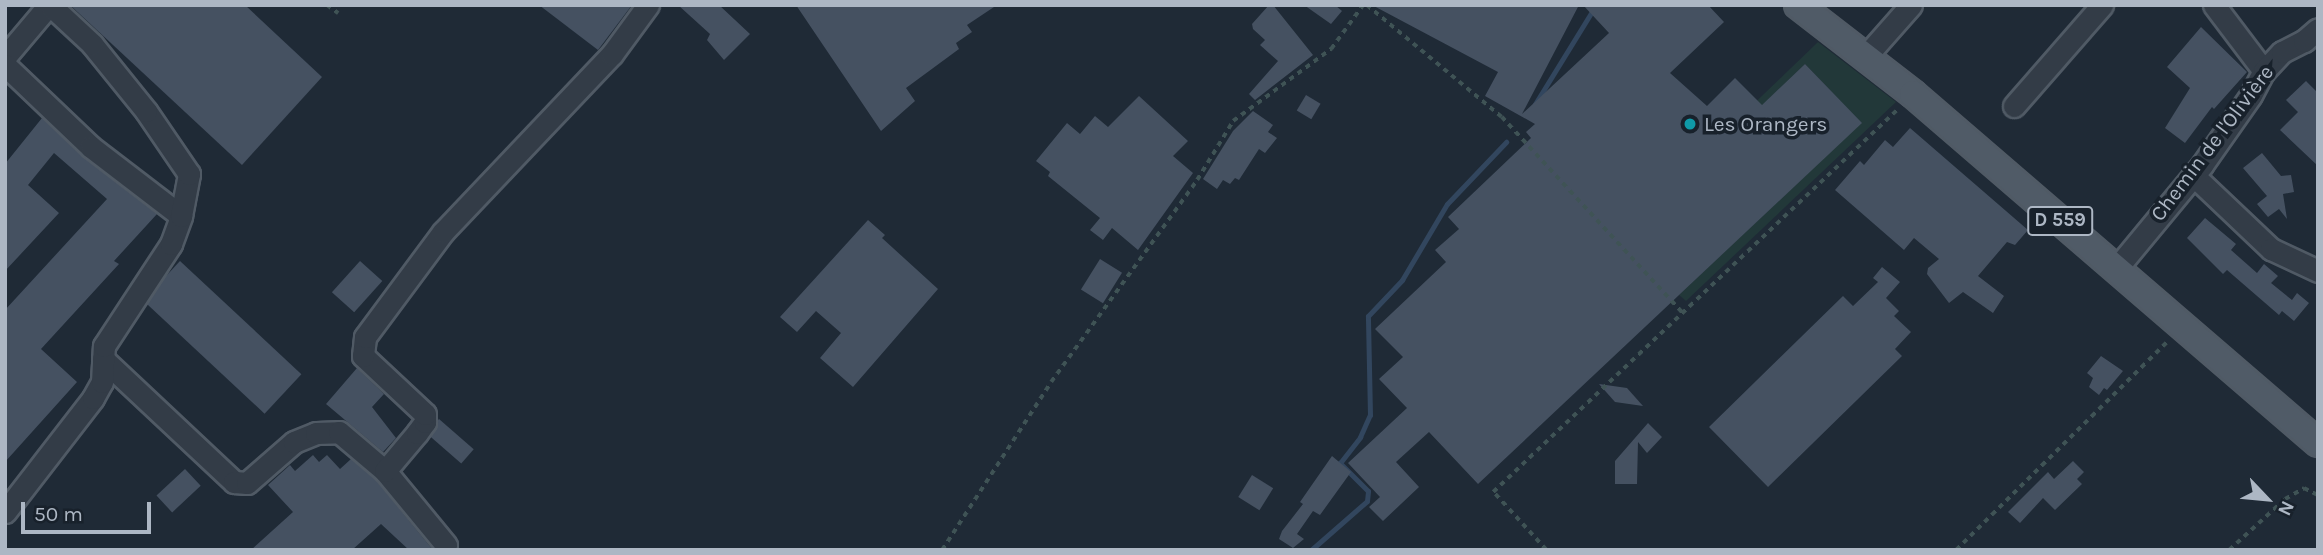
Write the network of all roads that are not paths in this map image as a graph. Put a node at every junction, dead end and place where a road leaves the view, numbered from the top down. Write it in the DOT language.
graph roads {
  1 [pos="50,5"];
  2 [pos="648,5"];
  3 [pos="1798,5"];
  4 [pos="1911,5"];
  5 [pos="2102,5"];
  6 [pos="2214,5"];
  7 [pos="2318,29"];
  8 [pos="1866,56"];
  9 [pos="5,57"];
  10 [pos="5,65"];
  11 [pos="2264,71"];
  12 [pos="2014,106"];
  13 [pos="2193,175"];
  14 [pos="181,216"];
  15 [pos="2116,269"];
  16 [pos="2318,271"];
  17 [pos="103,359"];
  18 [pos="2318,443"];
  19 [pos="385,471"];
  20 [pos="5,512"];
  21 [pos="446,545"];
  1 -- 9 [label="street"];
  1 -- 14 [label="street"];
  2 -- 19 [label="street"];
  3 -- 8 [label="main road, D 559"];
  4 -- 8 [label="street"];
  5 -- 12 [label="street"];
  6 -- 11 [label="street"];
  7 -- 11 [label="street, Chemin de l'Olivière"];
  8 -- 15 [label="main road, D 559"];
  10 -- 14 [label="street"];
  11 -- 13 [label="street, Chemin de l'Olivière"];
  13 -- 15 [label="street, Chemin de l'Olivière"];
  13 -- 16 [label="street"];
  14 -- 17 [label="street"];
  15 -- 18 [label="main road, D 559"];
  17 -- 19 [label="street"];
  17 -- 20 [label="street"];
  19 -- 21 [label="street"];
}
